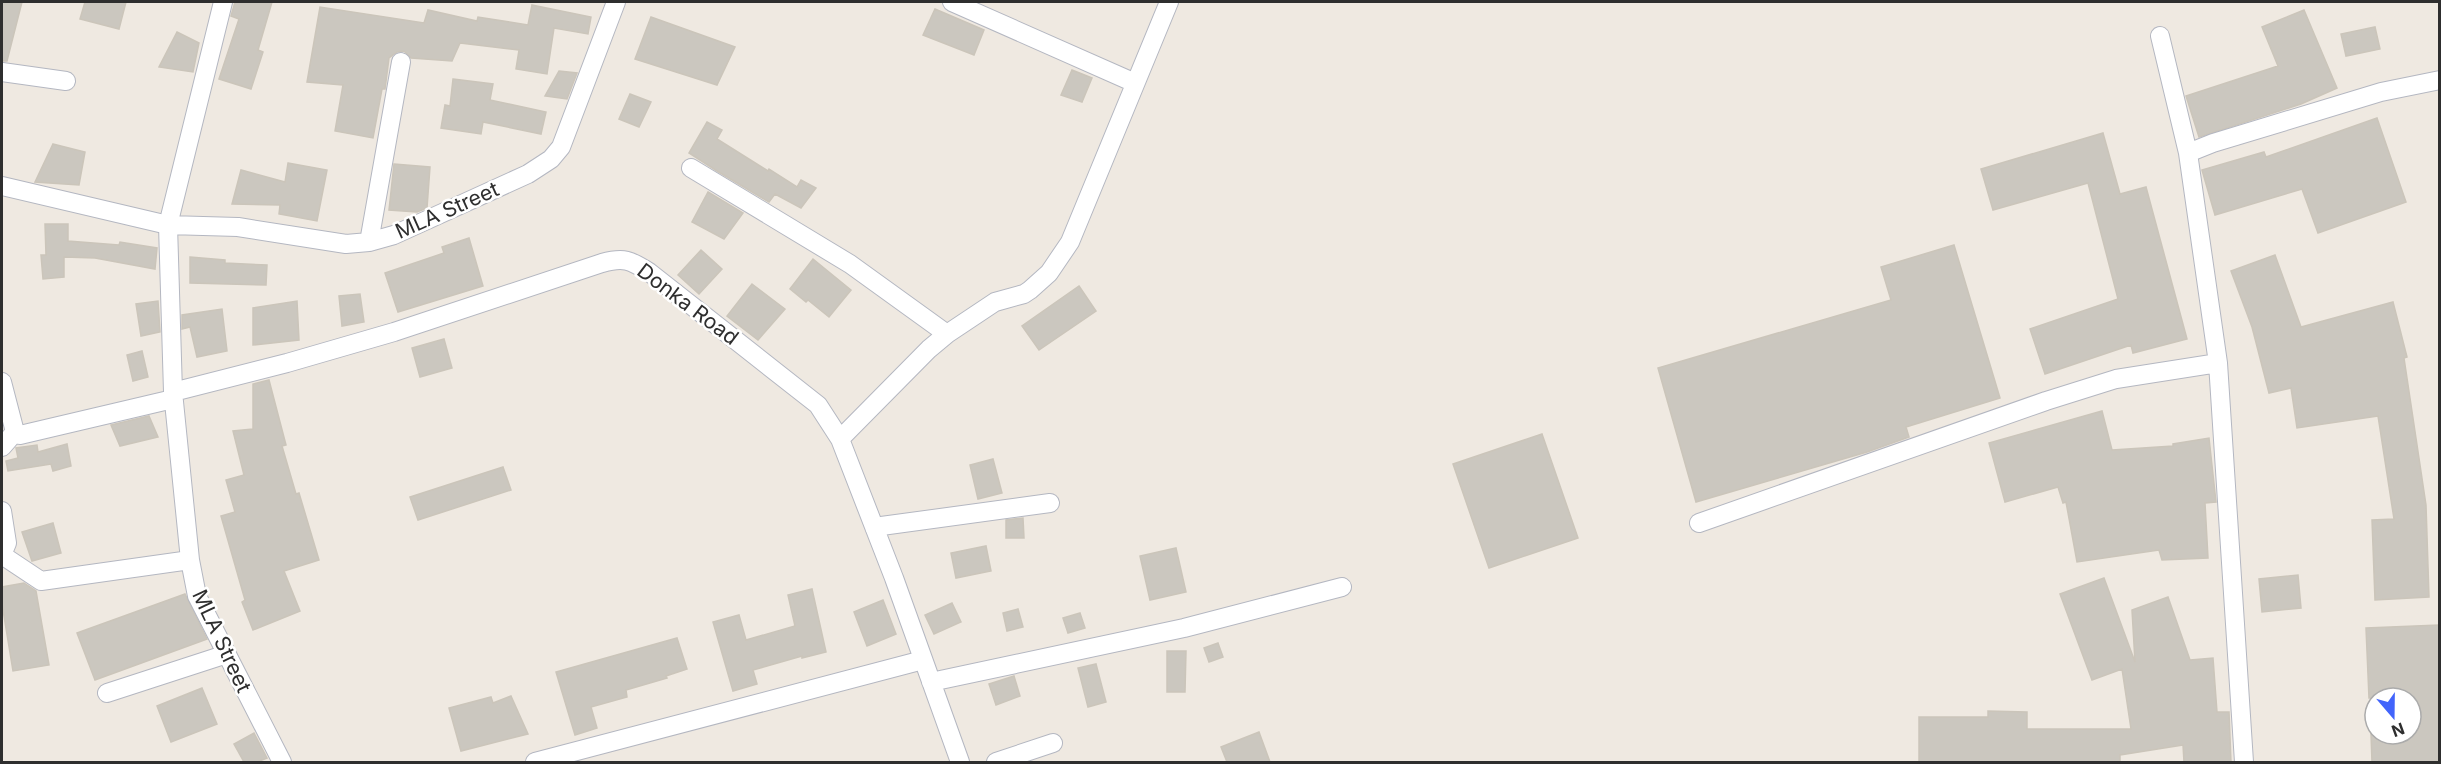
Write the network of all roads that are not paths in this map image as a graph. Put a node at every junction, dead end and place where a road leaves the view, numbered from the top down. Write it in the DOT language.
graph roads {
  1 [pos="224,2"];
  2 [pos="616,2"];
  3 [pos="952,2"];
  4 [pos="1170,2"];
  5 [pos="2160,36"];
  6 [pos="401,62"];
  7 [pos="2,72"];
  8 [pos="2439,80"];
  9 [pos="66,81"];
  10 [pos="1135,83"];
  11 [pos="2188,153"];
  12 [pos="691,168"];
  13 [pos="2,186"];
  14 [pos="168,225"];
  15 [pos="369,242"];
  16 [pos="947,334"];
  17 [pos="2218,363"];
  18 [pos="2,382"];
  19 [pos="173,396"];
  20 [pos="15,432"];
  21 [pos="840,439"];
  22 [pos="2,447"];
  23 [pos="1050,503"];
  24 [pos="2,511"];
  25 [pos="1699,523"];
  26 [pos="874,527"];
  27 [pos="2,555"];
  28 [pos="190,560"];
  29 [pos="1342,587"];
  30 [pos="227,654"];
  31 [pos="923,660"];
  32 [pos="931,682"];
  33 [pos="107,693"];
  34 [pos="1053,743"];
  35 [pos="282,762"];
  36 [pos="535,762"];
  37 [pos="960,762"];
  38 [pos="996,762"];
  39 [pos="2244,762"];
  1 -- 14 [label="street, MLA Street"];
  2 -- 15 [label="street, MLA Street"];
  3 -- 10 [label="street"];
  4 -- 10 [label="street"];
  5 -- 11 [label="street"];
  6 -- 15 [label="street"];
  7 -- 9 [label="street"];
  8 -- 11 [label="street"];
  10 -- 16 [label="street"];
  11 -- 17 [label="street"];
  12 -- 16 [label="street"];
  13 -- 14 [label="street"];
  14 -- 15 [label="street, MLA Street"];
  14 -- 19 [label="street, MLA Street"];
  16 -- 21 [label="street"];
  17 -- 25 [label="street"];
  17 -- 39 [label="street"];
  18 -- 20 [label="street"];
  19 -- 20 [label="street, Donka Road"];
  19 -- 21 [label="street, Donka Road"];
  19 -- 28 [label="street, MLA Street"];
  20 -- 22 [label="street"];
  21 -- 26 [label="street, Donka Road"];
  23 -- 26 [label="street"];
  24 -- 27 [label="street"];
  26 -- 31 [label="street, Donka Road"];
  27 -- 28 [label="street"];
  28 -- 30 [label="street, MLA Street"];
  29 -- 32 [label="street"];
  30 -- 33 [label="street"];
  30 -- 35 [label="street, MLA Street"];
  31 -- 32 [label="street, Donka Road"];
  31 -- 36 [label="street"];
  32 -- 37 [label="street, Donka Road"];
  34 -- 38 [label="street"];
}
